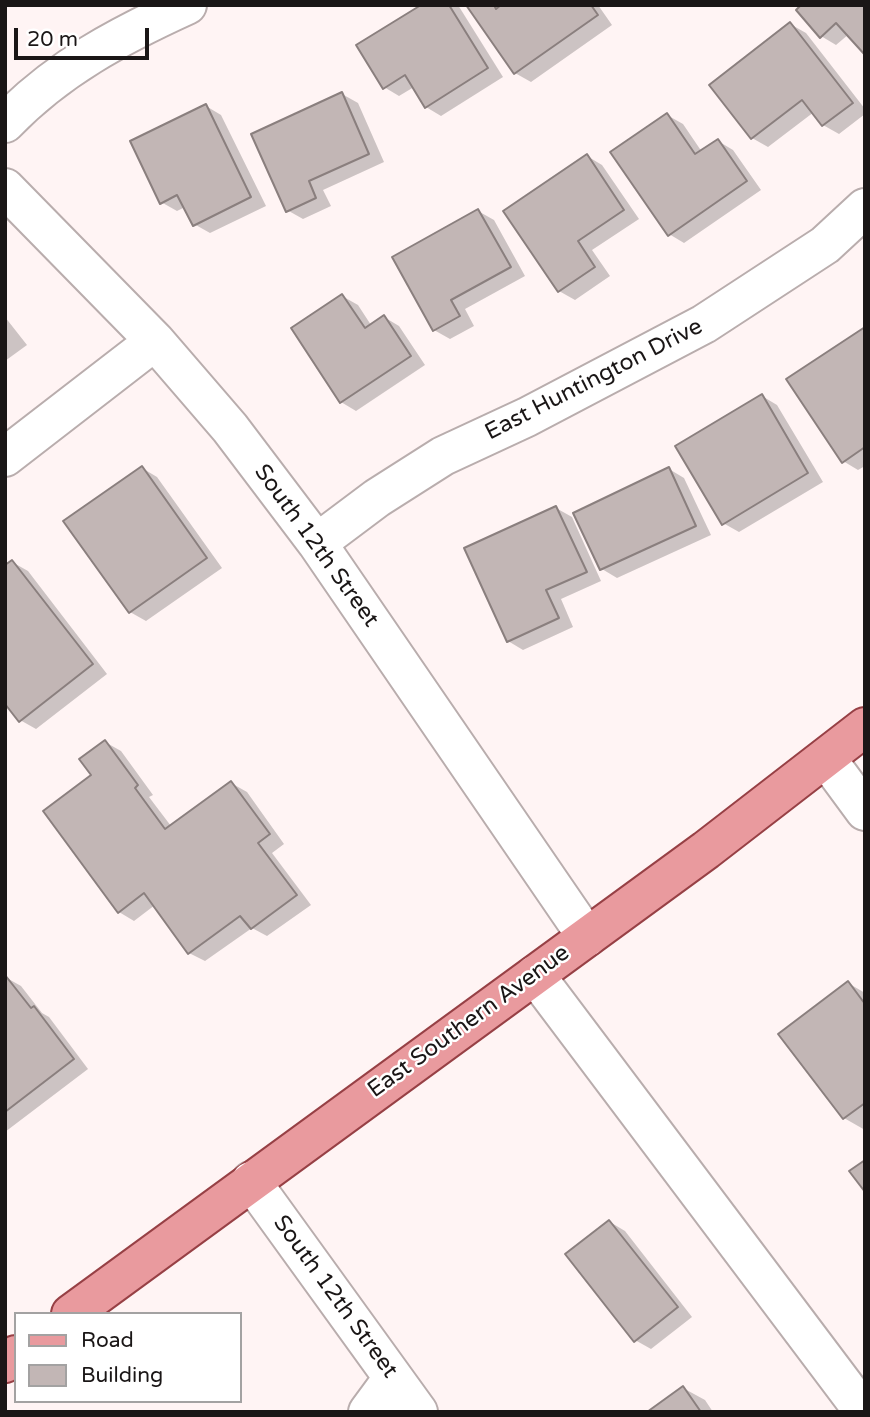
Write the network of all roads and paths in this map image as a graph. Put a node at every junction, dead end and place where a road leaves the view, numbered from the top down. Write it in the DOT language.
graph roads {
  1 [pos="187,5"];
  2 [pos="5,123"];
  3 [pos="5,188"];
  4 [pos="865,208"];
  5 [pos="155,341"];
  6 [pos="5,457"];
  7 [pos="317,543"];
  8 [pos="865,727"];
  9 [pos="826,758"];
  10 [pos="865,811"];
  11 [pos="587,937"];
  12 [pos="535,975"];
  13 [pos="251,1181"];
  14 [pos="74,1312"];
  15 [pos="393,1378"];
  16 [pos="368,1412"];
  17 [pos="418,1412"];
  18 [pos="864,1412"];
  1 -- 2 [label="street"];
  3 -- 5 [label="street, South 12th Street"];
  4 -- 7 [label="street, East Huntington Drive"];
  5 -- 6 [label="street"];
  5 -- 7 [label="street, South 12th Street"];
  7 -- 11 [label="street, South 12th Street"];
  8 -- 9 [label="main road, East Southern Avenue"];
  9 -- 10 [label="street"];
  9 -- 11 [label="main road, East Southern Avenue"];
  11 -- 12 [label="main road, East Southern Avenue"];
  12 -- 13 [label="main road, East Southern Avenue"];
  12 -- 18 [label="street"];
  13 -- 14 [label="main road, East Southern Avenue"];
  13 -- 15 [label="street, South 12th Street"];
  15 -- 16 [label="street"];
  15 -- 17 [label="street, South 12th Street"];
}
